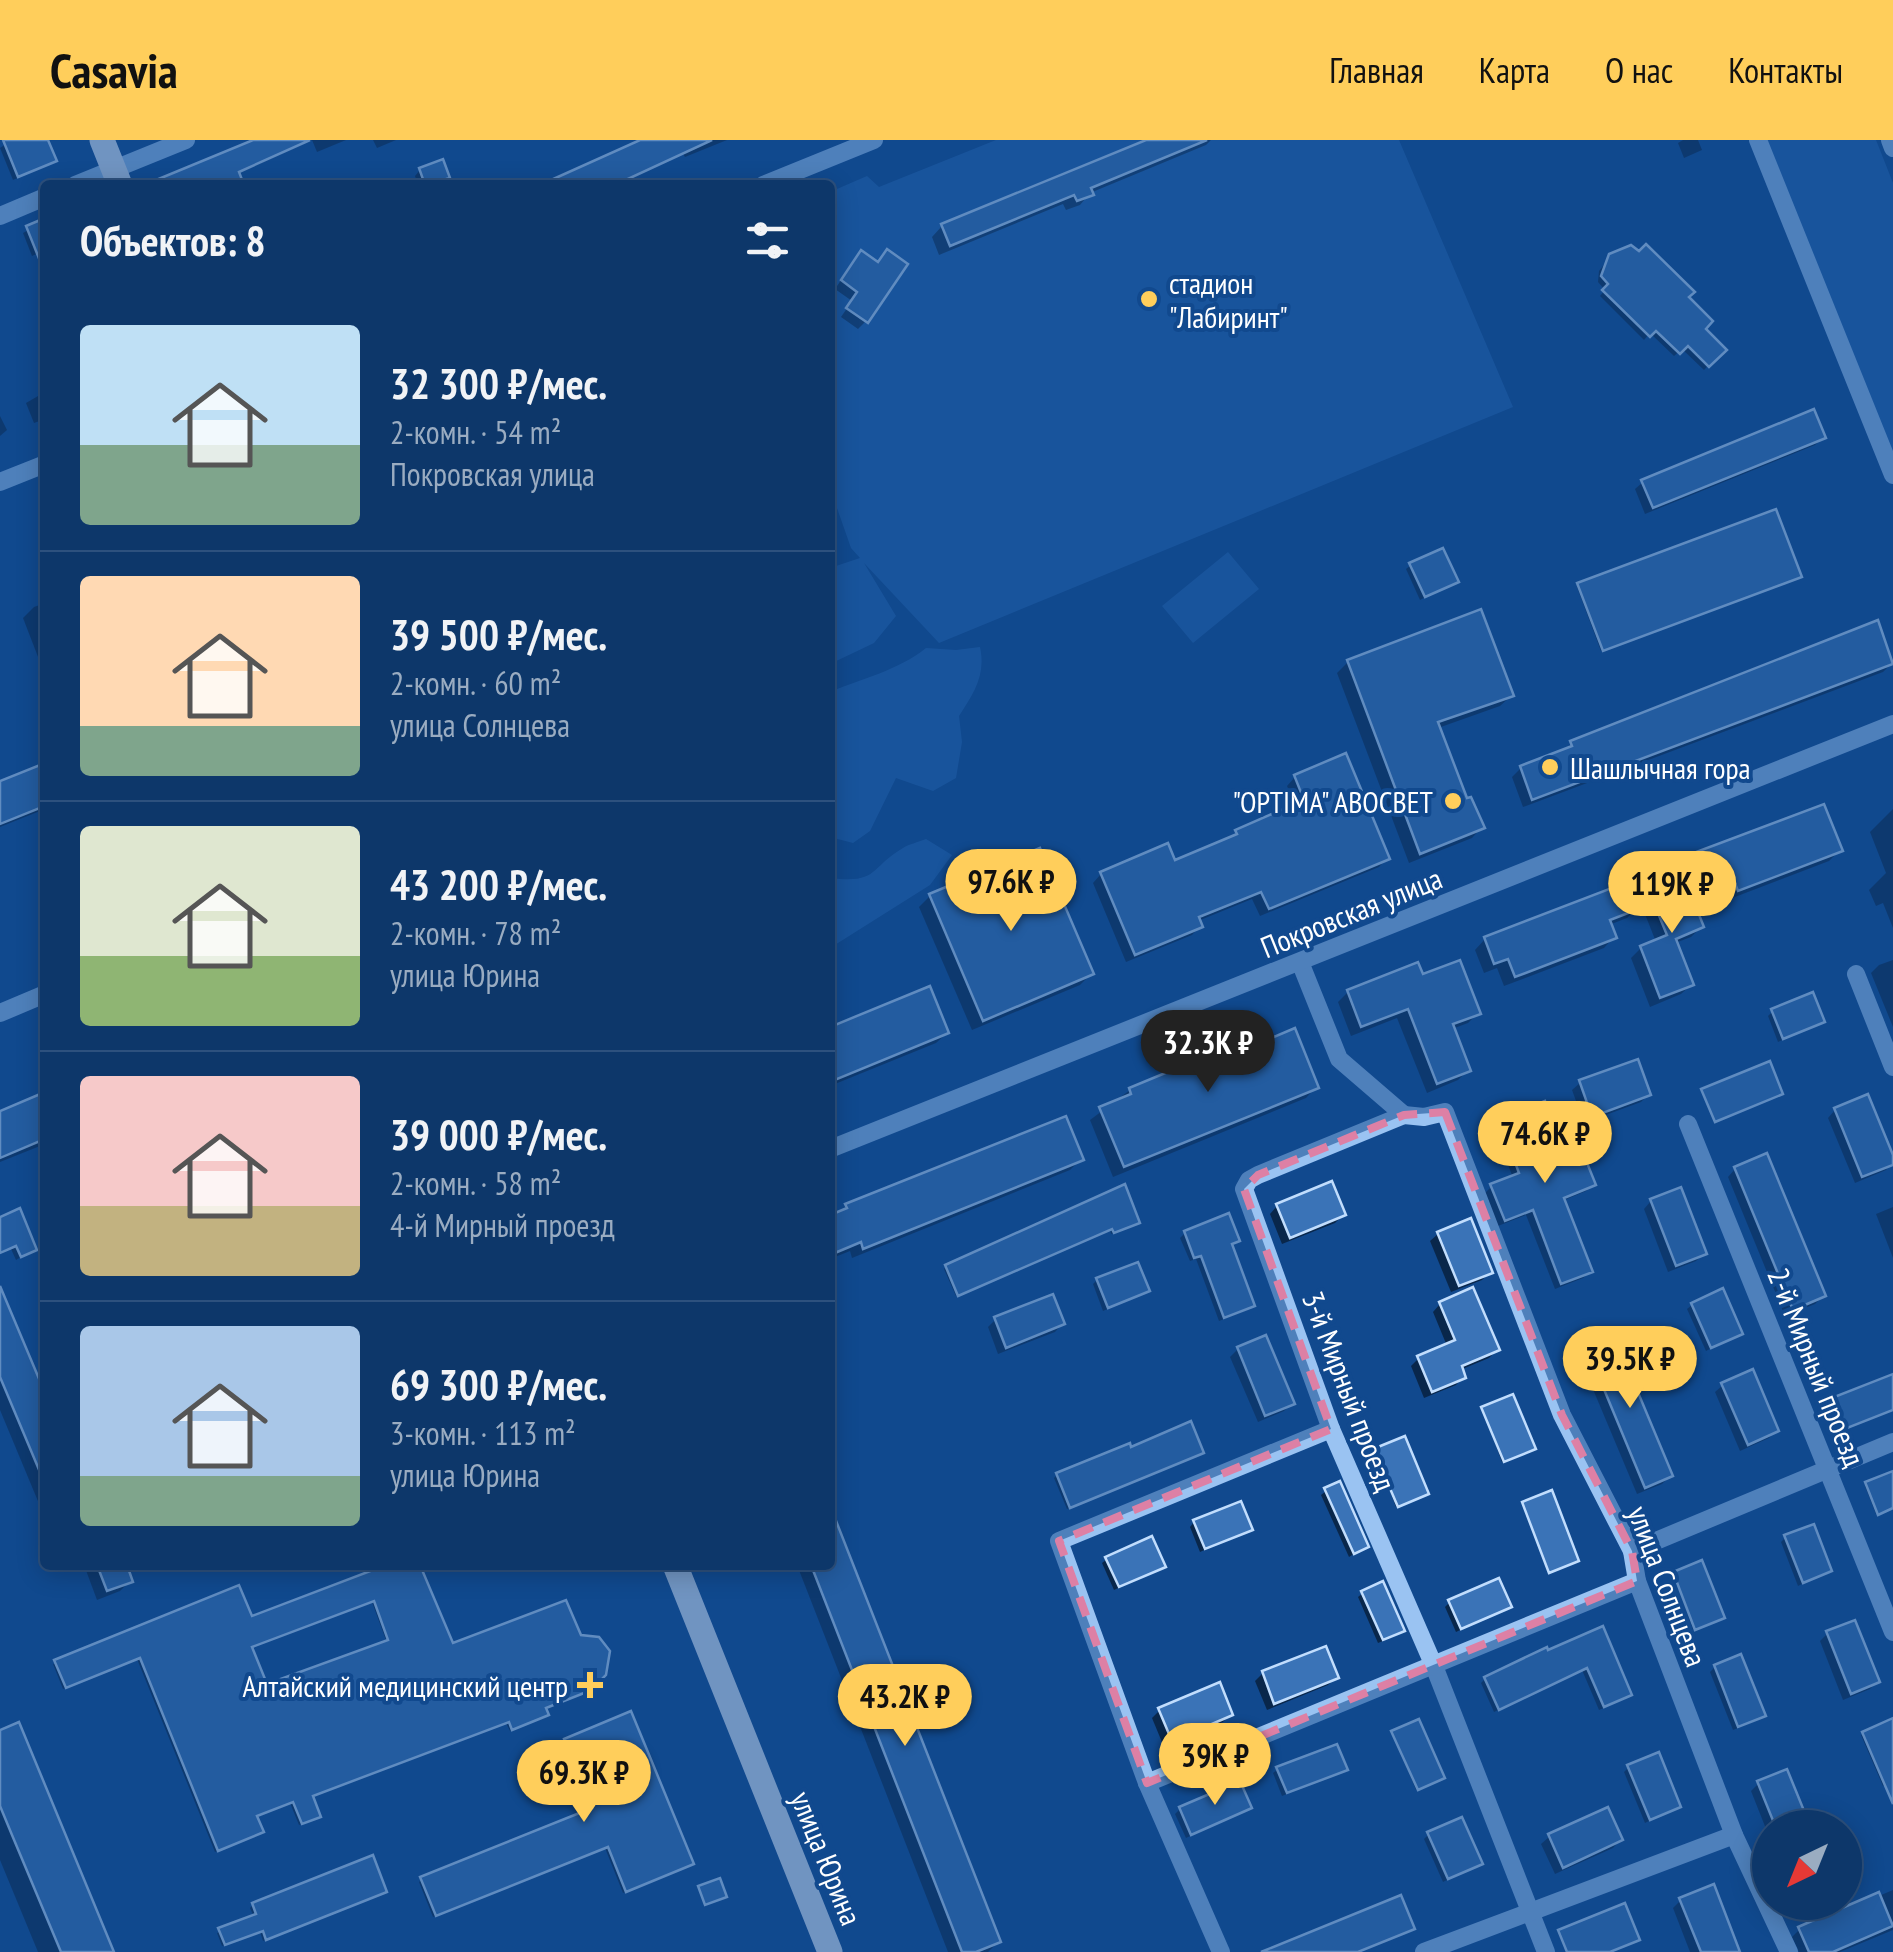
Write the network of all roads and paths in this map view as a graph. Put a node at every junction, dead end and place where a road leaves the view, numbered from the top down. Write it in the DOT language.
graph roads {
  1 [pos="102,140"];
  2 [pos="186,140"];
  3 [pos="874,140"];
  4 [pos="1758,140"];
  5 [pos="1890,140"];
  6 [pos="1893,148"];
  7 [pos="117,177"];
  8 [pos="775,180"];
  9 [pos="40,199"];
  10 [pos="0,216"];
  11 [pos="40,466"];
  12 [pos="1893,475"];
  13 [pos="0,482"];
  14 [pos="1893,724"];
  15 [pos="1300,962"];
  16 [pos="1856,974"];
  17 [pos="40,996"];
  18 [pos="0,1013"];
  19 [pos="1893,1067"];
  20 [pos="1404,1115"];
  21 [pos="1688,1124"];
  22 [pos="835,1146"];
  23 [pos="1331,1429"];
  24 [pos="1893,1442"];
  25 [pos="1829,1468"];
  26 [pos="1632,1551"];
  27 [pos="678,1570"];
  28 [pos="1637,1582"];
  29 [pos="1893,1632"];
  30 [pos="1434,1666"];
  31 [pos="1147,1783"];
  32 [pos="1734,1834"];
  33 [pos="1530,1912"];
  34 [pos="830,1952"];
  35 [pos="1222,1952"];
  36 [pos="1424,1952"];
  37 [pos="1546,1952"];
  38 [pos="1789,1952"];
  1 -- 7 [label="main road"];
  2 -- 7 [label="street"];
  3 -- 8 [label="street"];
  4 -- 12 [label="street"];
  5 -- 6 [label="street"];
  9 -- 10 [label="street"];
  11 -- 13 [label="street"];
  14 -- 15 [label="street, Покровская улица"];
  15 -- 20 [label="street"];
  15 -- 22 [label="street, Покровская улица"];
  16 -- 19 [label="street"];
  17 -- 18 [label="street"];
  20 -- 23 [label="street, 3-й Мирный проезд"];
  20 -- 26 [label="street, улица Солнцева"];
  21 -- 25 [label="street, 2-й Мирный проезд"];
  23 -- 30 [label="street, 3-й Мирный проезд"];
  23 -- 31 [label="street"];
  24 -- 25 [label="street"];
  25 -- 26 [label="street"];
  25 -- 29 [label="street, 2-й Мирный проезд"];
  26 -- 28 [label="street, улица Солнцева"];
  27 -- 34 [label="main road, улица Юрина"];
  28 -- 30 [label="street"];
  28 -- 32 [label="street, улица Солнцева"];
  30 -- 31 [label="street"];
  30 -- 33 [label="street, 3-й Мирный проезд"];
  31 -- 35 [label="street"];
  32 -- 33 [label="street"];
  32 -- 38 [label="street, улица Солнцева"];
  33 -- 36 [label="street"];
  33 -- 37 [label="street, 3-й Мирный проезд"];
}
